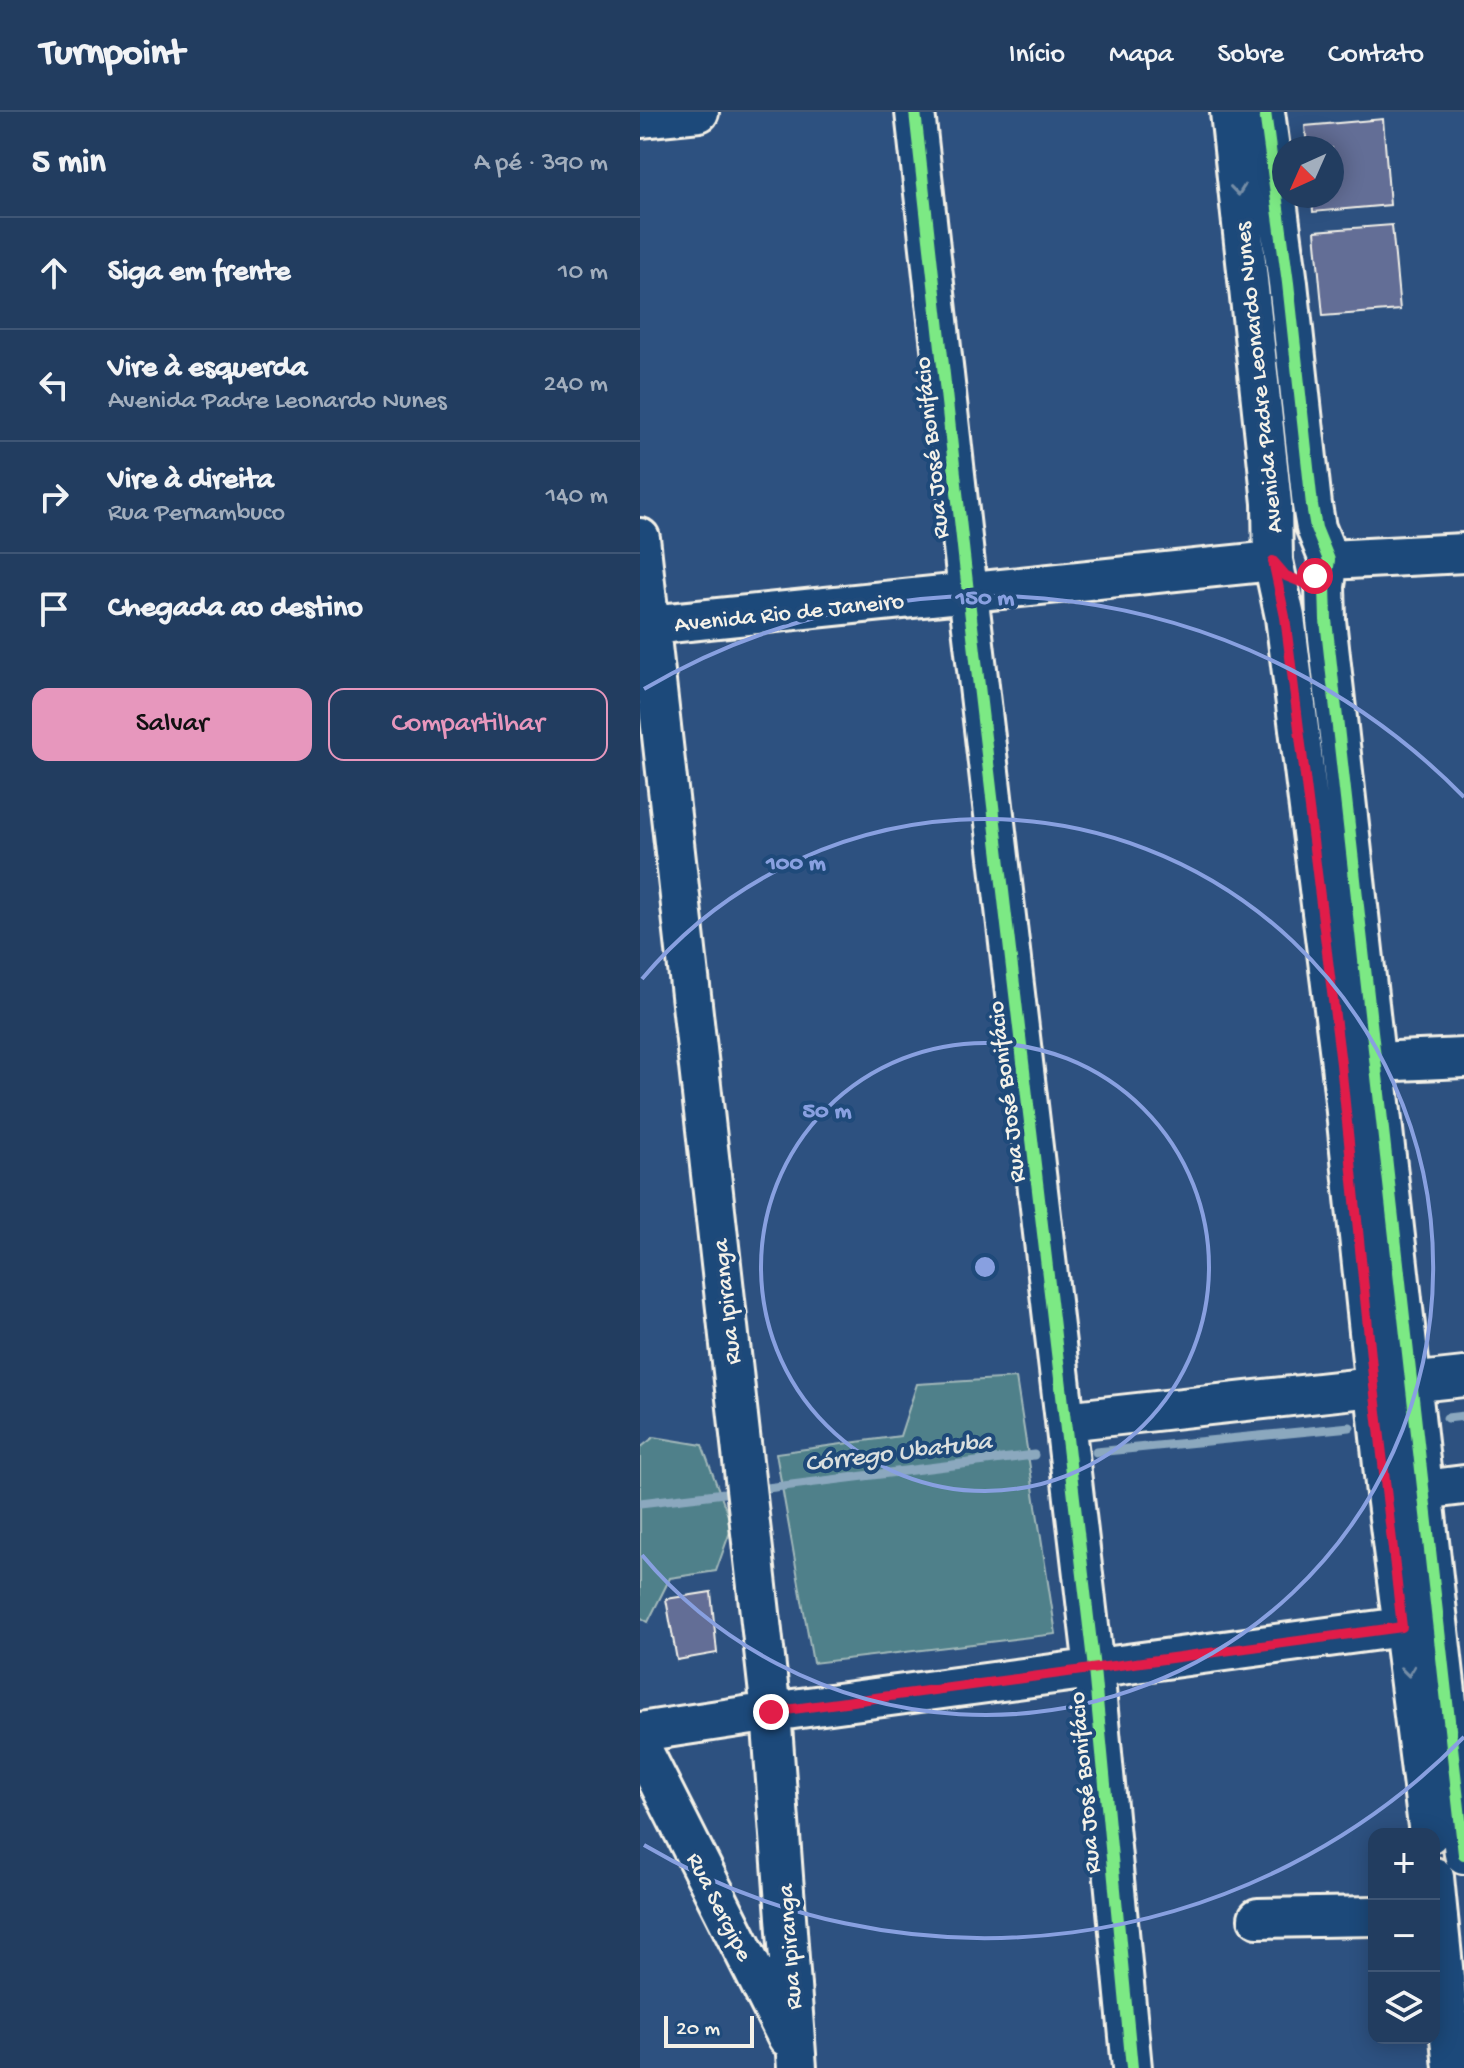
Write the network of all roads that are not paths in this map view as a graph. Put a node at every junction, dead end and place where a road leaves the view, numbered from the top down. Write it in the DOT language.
graph roads {
  1 [pos="699,112"];
  2 [pos="915,112"];
  3 [pos="1230,112"];
  4 [pos="1265,112"];
  5 [pos="640,118"];
  6 [pos="640,538"];
  7 [pos="1464,553"];
  8 [pos="1329,560"];
  9 [pos="1273,561"];
  10 [pos="968,592"];
  11 [pos="645,626"];
  12 [pos="1464,1058"];
  13 [pos="1358,1063"];
  14 [pos="1464,1377"];
  15 [pos="1411,1382"];
  16 [pos="1374,1386"];
  17 [pos="1065,1421"];
  18 [pos="1464,1485"];
  19 [pos="1423,1490"];
  20 [pos="1386,1494"];
  21 [pos="1420,1627"];
  22 [pos="1094,1669"];
  23 [pos="771,1712"];
  24 [pos="640,1732"];
  25 [pos="640,1745"];
  26 [pos="1429,1828"];
  27 [pos="1464,1854"];
  28 [pos="1464,1863"];
  29 [pos="1440,1865"];
  30 [pos="1368,1916"];
  31 [pos="1258,1918"];
  32 [pos="1440,1952"];
  33 [pos="798,2063"];
  34 [pos="1132,2068"];
  35 [pos="1453,2068"];
  1 -- 5 [label="street"];
  2 -- 10 [label="street, Rua José Bonifácio"];
  3 -- 9 [label="street, Avenida Padre Leonardo Nunes, one-way"];
  4 -- 8 [label="street, Avenida Padre Leonardo Nunes"];
  6 -- 11 [label="street, Rua Ipiranga"];
  7 -- 8 [label="street"];
  8 -- 9 [label="street"];
  8 -- 13 [label="street, Avenida Padre Leonardo Nunes"];
  9 -- 10 [label="street, Avenida Rio de Janeiro"];
  9 -- 13 [label="street, Avenida Padre Leonardo Nunes"];
  10 -- 11 [label="street, Avenida Rio de Janeiro"];
  10 -- 17 [label="street, Rua José Bonifácio"];
  11 -- 23 [label="street, Rua Ipiranga"];
  12 -- 13 [label="street"];
  13 -- 15 [label="street, Avenida Padre Leonardo Nunes"];
  13 -- 16 [label="street, Avenida Padre Leonardo Nunes"];
  14 -- 15 [label="street"];
  15 -- 16 [label="street"];
  15 -- 19 [label="street, Avenida Padre Leonardo Nunes"];
  16 -- 17 [label="street"];
  16 -- 20 [label="street, Avenida Padre Leonardo Nunes"];
  17 -- 22 [label="street, Rua José Bonifácio"];
  18 -- 19 [label="street"];
  19 -- 20 [label="street"];
  19 -- 21 [label="street, Avenida Padre Leonardo Nunes"];
  20 -- 21 [label="street, Avenida Padre Leonardo Nunes"];
  21 -- 22 [label="street"];
  21 -- 26 [label="street, Avenida Padre Leonardo Nunes, one-way"];
  21 -- 27 [label="street, Avenida Padre Leonardo Nunes"];
  22 -- 23 [label="street"];
  22 -- 34 [label="street, Rua José Bonifácio"];
  23 -- 24 [label="street"];
  23 -- 33 [label="street, Rua Ipiranga"];
  25 -- 33 [label="street, Rua Sergipe"];
  28 -- 29 [label="street"];
  30 -- 31 [label="street"];
  32 -- 35 [label="street"];
}
